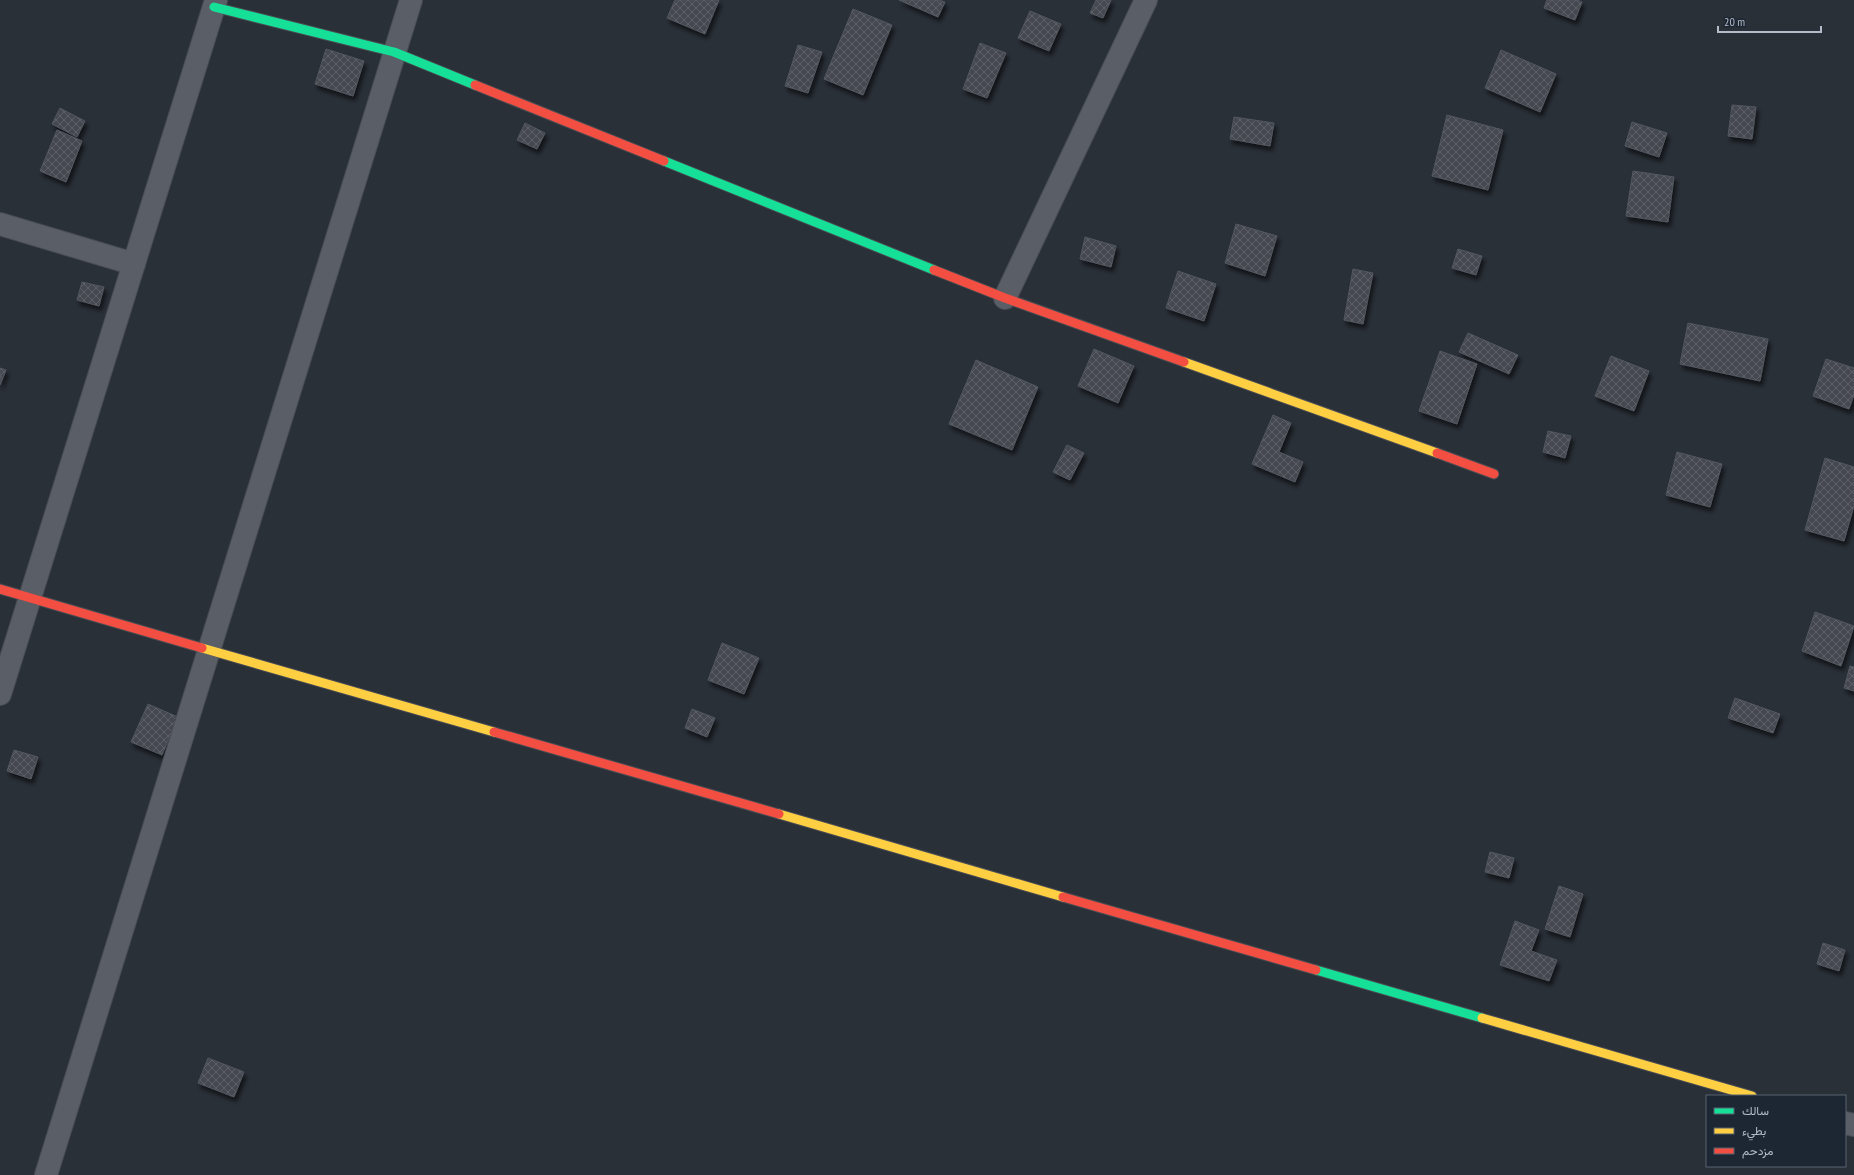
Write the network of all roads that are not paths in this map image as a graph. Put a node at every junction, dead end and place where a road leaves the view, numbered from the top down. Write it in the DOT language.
graph roads {
  1 [pos="411,0"];
  2 [pos="1146,0"];
  3 [pos="215,4"];
  4 [pos="394,52"];
  5 [pos="0,224"];
  6 [pos="134,264"];
  7 [pos="1005,298"];
  8 [pos="1494,474"];
  9 [pos="0,588"];
  10 [pos="30,597"];
  11 [pos="210,650"];
  12 [pos="0,694"];
  13 [pos="1749,1095"];
  14 [pos="46,1175"];
  1 -- 4 [label="street"];
  2 -- 7 [label="street"];
  3 -- 4 [label="street"];
  3 -- 6 [label="street"];
  4 -- 7 [label="street"];
  4 -- 11 [label="street"];
  5 -- 6 [label="street"];
  6 -- 10 [label="street"];
  7 -- 8 [label="street"];
  9 -- 10 [label="street"];
  10 -- 11 [label="street"];
  10 -- 12 [label="street"];
  11 -- 13 [label="street"];
  11 -- 14 [label="street"];
}
